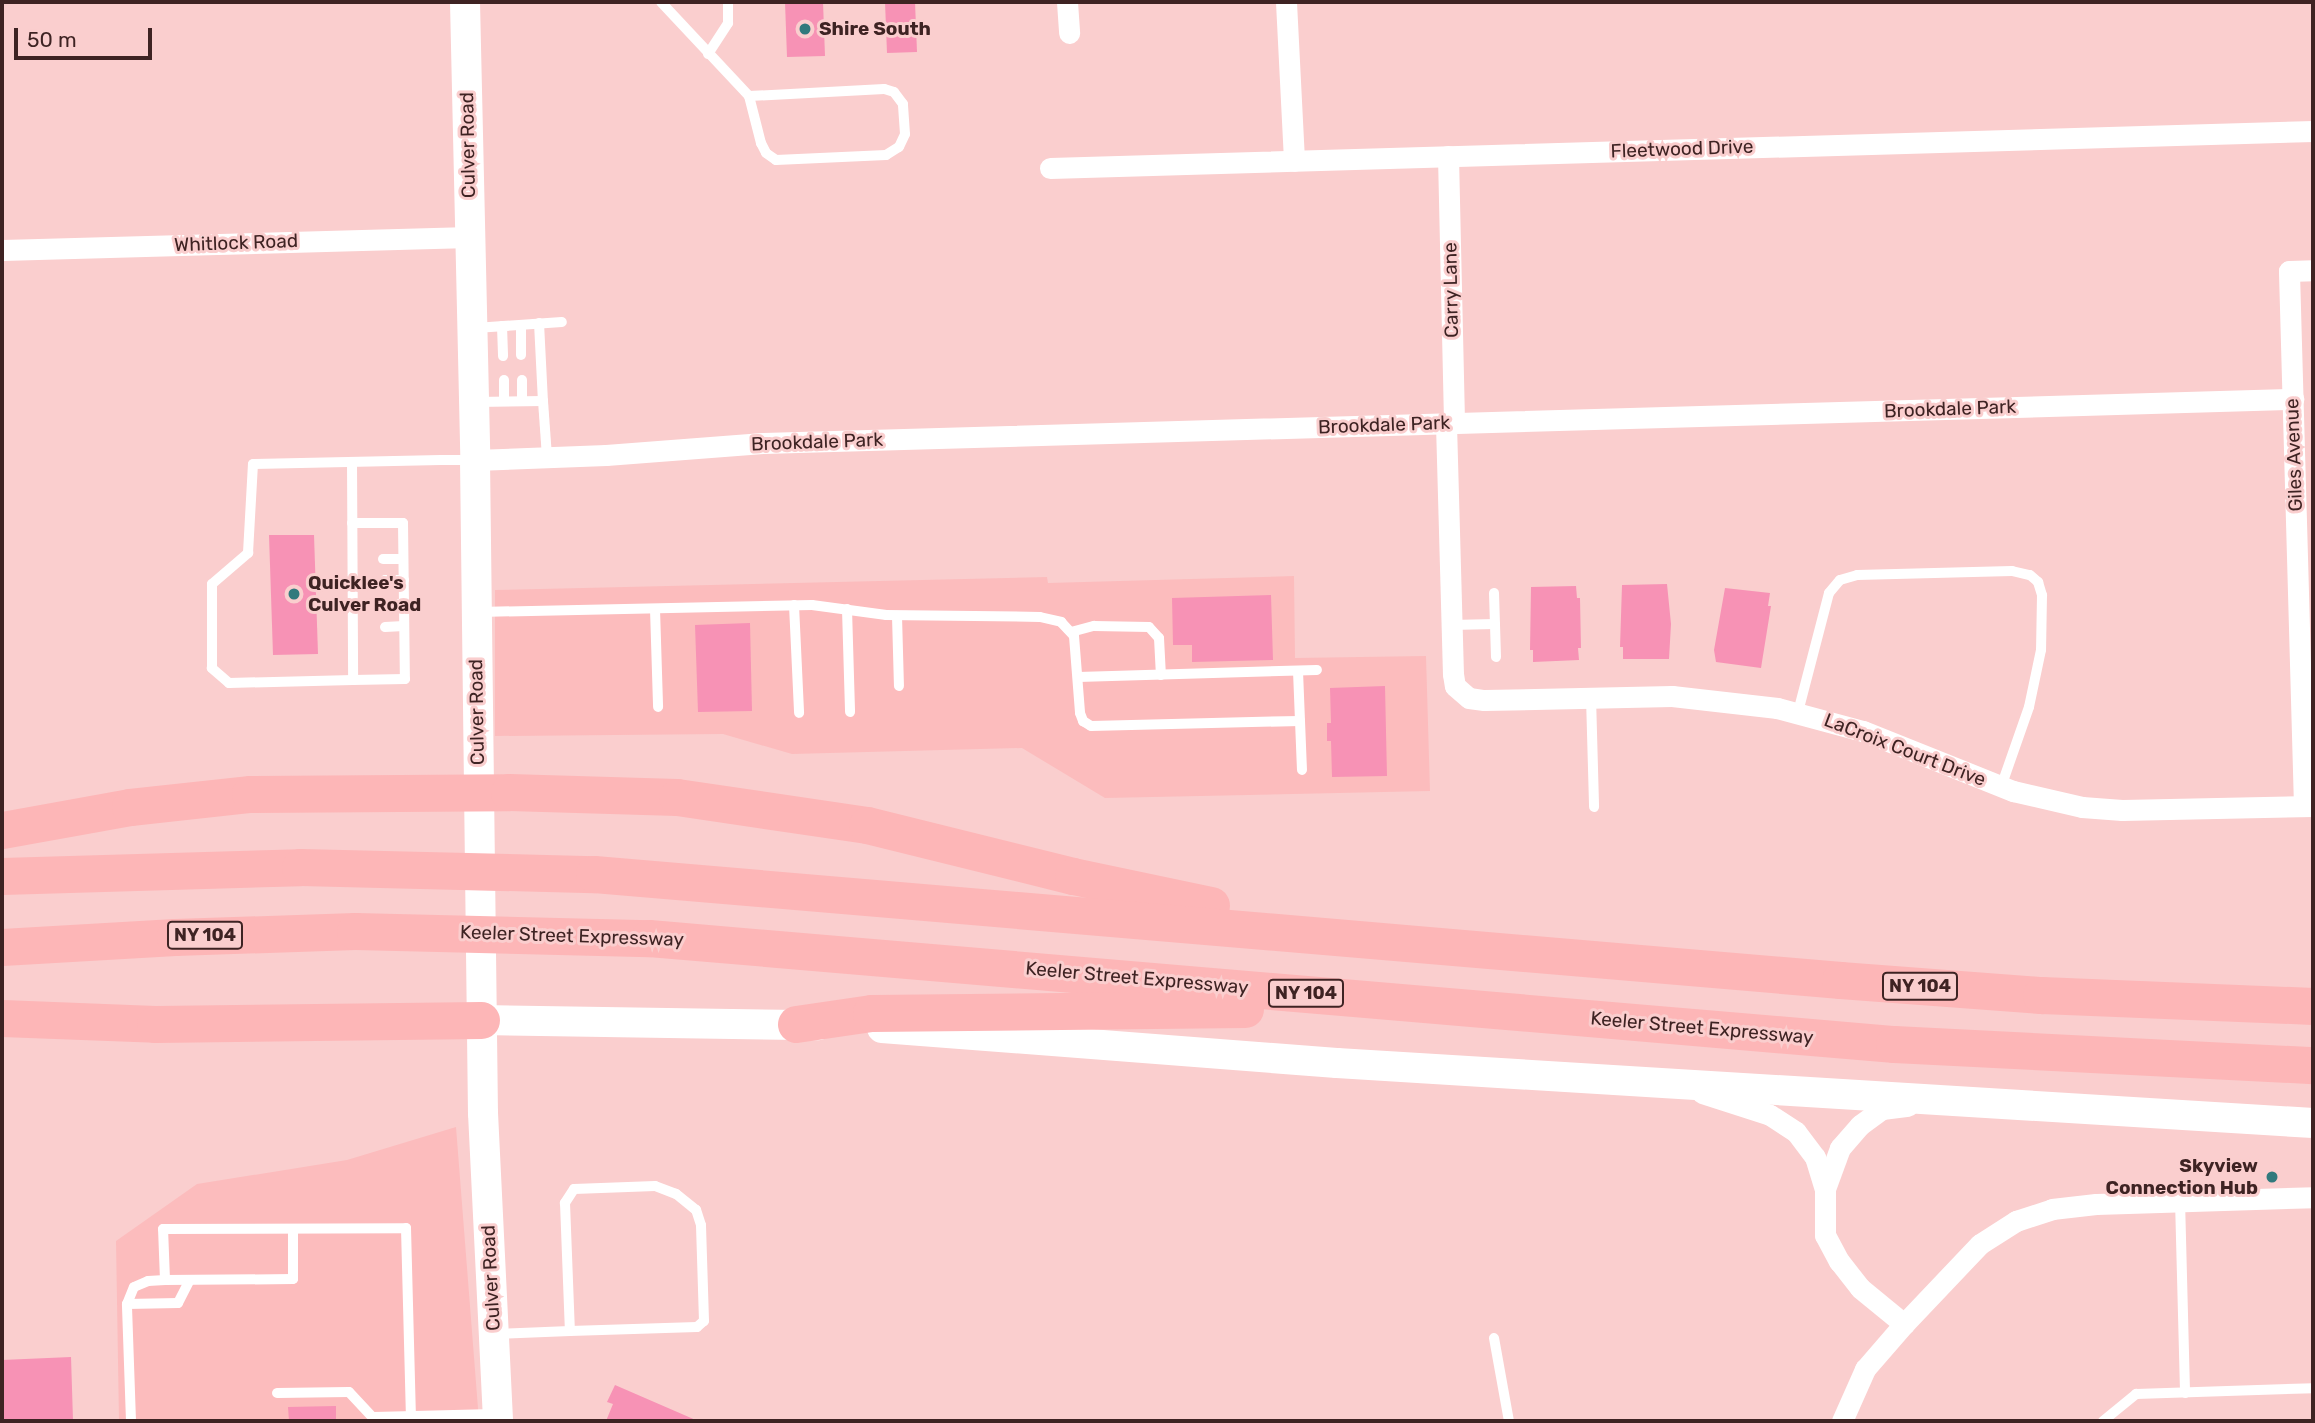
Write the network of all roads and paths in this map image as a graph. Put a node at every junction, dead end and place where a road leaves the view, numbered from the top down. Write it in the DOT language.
graph roads {
  1 [pos="465,2"];
  2 [pos="661,2"];
  3 [pos="728,2"];
  4 [pos="1067,2"];
  5 [pos="1286,2"];
  6 [pos="1069,33"];
  7 [pos="708,54"];
  8 [pos="749,96"];
  9 [pos="2313,131"];
  10 [pos="1448,156"];
  11 [pos="1294,161"];
  12 [pos="1050,168"];
  13 [pos="470,237"];
  14 [pos="2,250"];
  15 [pos="2313,270"];
  16 [pos="562,322"];
  17 [pos="539,323"];
  18 [pos="521,325"];
  19 [pos="502,326"];
  20 [pos="472,328"];
  21 [pos="522,355"];
  22 [pos="503,356"];
  23 [pos="504,380"];
  24 [pos="522,380"];
  25 [pos="2292,399"];
  26 [pos="504,401"];
  27 [pos="522,401"];
  28 [pos="543,401"];
  29 [pos="474,402"];
  30 [pos="1450,423"];
  31 [pos="547,457"];
  32 [pos="475,460"];
  33 [pos="352,462"];
  34 [pos="352,523"];
  35 [pos="403,558"];
  36 [pos="383,559"];
  37 [pos="385,580"];
  38 [pos="404,580"];
  39 [pos="1494,593"];
  40 [pos="385,604"];
  41 [pos="404,604"];
  42 [pos="794,605"];
  43 [pos="655,609"];
  44 [pos="847,609"];
  45 [pos="475,612"];
  46 [pos="897,616"];
  47 [pos="1495,624"];
  48 [pos="1451,625"];
  49 [pos="404,626"];
  50 [pos="385,627"];
  51 [pos="1071,632"];
  52 [pos="1496,657"];
  53 [pos="1317,670"];
  54 [pos="1298,671"];
  55 [pos="1161,675"];
  56 [pos="1078,677"];
  57 [pos="353,680"];
  58 [pos="899,686"];
  59 [pos="1591,697"];
  60 [pos="658,708"];
  61 [pos="850,712"];
  62 [pos="1798,712"];
  63 [pos="799,713"];
  64 [pos="1300,721"];
  65 [pos="1302,770"];
  66 [pos="2001,787"];
  67 [pos="478,792"];
  68 [pos="2309,806"];
  69 [pos="1594,807"];
  70 [pos="2,830"];
  71 [pos="2,876"];
  72 [pos="1436,945"];
  73 [pos="2,947"];
  74 [pos="2313,1006"];
  75 [pos="2,1018"];
  76 [pos="1592,1018"];
  77 [pos="481,1020"];
  78 [pos="796,1024"];
  79 [pos="2313,1065"];
  80 [pos="1674,1084"];
  81 [pos="1944,1101"];
  82 [pos="2313,1123"];
  83 [pos="1825,1189"];
  84 [pos="2313,1197"];
  85 [pos="2180,1200"];
  86 [pos="293,1229"];
  87 [pos="165,1280"];
  88 [pos="189,1281"];
  89 [pos="127,1304"];
  90 [pos="1904,1324"];
  91 [pos="570,1331"];
  92 [pos="495,1334"];
  93 [pos="1494,1338"];
  94 [pos="2313,1388"];
  95 [pos="2185,1392"];
  96 [pos="277,1393"];
  97 [pos="411,1414"];
  98 [pos="498,1418"];
  99 [pos="375,1419"];
  100 [pos="131,1421"];
  101 [pos="1509,1421"];
  102 [pos="1842,1421"];
  103 [pos="2103,1421"];
  1 -- 13 [label="main road, Culver Road"];
  2 -- 7 [label="lane"];
  3 -- 7 [label="lane"];
  4 -- 6 [label="street"];
  5 -- 11 [label="street"];
  7 -- 8 [label="lane"];
  8 -- 8 [label="lane"];
  9 -- 10 [label="street, Fleetwood Drive"];
  10 -- 11 [label="street, Fleetwood Drive"];
  10 -- 30 [label="street, Carry Lane"];
  11 -- 12 [label="street, Fleetwood Drive"];
  13 -- 14 [label="street, Whitlock Road"];
  13 -- 20 [label="main road, Culver Road"];
  15 -- 25 [label="street, Giles Avenue"];
  16 -- 17 [label="lane"];
  17 -- 18 [label="lane"];
  17 -- 28 [label="lane"];
  18 -- 19 [label="lane"];
  18 -- 21 [label="lane"];
  19 -- 20 [label="lane"];
  19 -- 22 [label="lane"];
  20 -- 29 [label="main road, Culver Road"];
  23 -- 26 [label="lane"];
  24 -- 27 [label="lane"];
  25 -- 30 [label="street, Brookdale Park"];
  25 -- 68 [label="street, Giles Avenue"];
  26 -- 27 [label="lane"];
  26 -- 29 [label="lane"];
  27 -- 28 [label="lane"];
  28 -- 31 [label="lane"];
  29 -- 32 [label="main road, Culver Road"];
  30 -- 31 [label="street, Brookdale Park"];
  30 -- 48 [label="street, Carry Lane"];
  31 -- 32 [label="street, Brookdale Park"];
  32 -- 33 [label="lane"];
  32 -- 45 [label="main road, Culver Road"];
  33 -- 34 [label="lane"];
  33 -- 57 [label="lane"];
  34 -- 35 [label="lane"];
  34 -- 57 [label="lane"];
  35 -- 36 [label="lane"];
  35 -- 38 [label="lane"];
  37 -- 38 [label="lane"];
  38 -- 41 [label="lane"];
  39 -- 47 [label="lane"];
  40 -- 41 [label="lane"];
  41 -- 49 [label="lane"];
  42 -- 43 [label="lane"];
  42 -- 44 [label="lane"];
  42 -- 63 [label="lane"];
  43 -- 45 [label="lane"];
  43 -- 60 [label="lane"];
  44 -- 46 [label="lane"];
  44 -- 61 [label="lane"];
  45 -- 67 [label="main road, Culver Road"];
  46 -- 51 [label="lane"];
  46 -- 58 [label="lane"];
  47 -- 48 [label="lane"];
  47 -- 52 [label="lane"];
  48 -- 59 [label="street, LaCroix Court Drive"];
  49 -- 50 [label="lane"];
  49 -- 57 [label="lane"];
  51 -- 55 [label="lane"];
  51 -- 56 [label="lane"];
  53 -- 54 [label="lane"];
  54 -- 55 [label="lane"];
  54 -- 64 [label="lane"];
  55 -- 56 [label="lane"];
  56 -- 64 [label="lane"];
  59 -- 62 [label="street, LaCroix Court Drive"];
  59 -- 69 [label="lane"];
  62 -- 66 [label="street, LaCroix Court Drive"];
  62 -- 66 [label="lane"];
  64 -- 65 [label="lane"];
  66 -- 68 [label="street, LaCroix Court Drive"];
  67 -- 70 [label="highway"];
  67 -- 72 [label="highway"];
  67 -- 77 [label="main road, Culver Road"];
  71 -- 72 [label="highway, NY 104"];
  72 -- 74 [label="highway, NY 104"];
  73 -- 76 [label="highway, Keeler Street Expressway / NY 104"];
  75 -- 77 [label="highway"];
  76 -- 78 [label="highway"];
  76 -- 79 [label="highway, Keeler Street Expressway / NY 104"];
  77 -- 78 [label="main road"];
  77 -- 92 [label="main road, Culver Road"];
  78 -- 80 [label="main road"];
  80 -- 81 [label="main road"];
  80 -- 83 [label="street"];
  81 -- 82 [label="main road"];
  81 -- 83 [label="street"];
  83 -- 90 [label="street"];
  84 -- 85 [label="street"];
  85 -- 90 [label="street"];
  85 -- 95 [label="lane"];
  86 -- 87 [label="lane"];
  86 -- 88 [label="lane"];
  86 -- 97 [label="lane"];
  87 -- 88 [label="lane"];
  87 -- 89 [label="lane"];
  88 -- 89 [label="lane"];
  89 -- 100 [label="lane"];
  90 -- 102 [label="street"];
  91 -- 91 [label="lane"];
  91 -- 92 [label="lane"];
  92 -- 98 [label="main road, Culver Road"];
  93 -- 101 [label="lane"];
  94 -- 95 [label="lane"];
  95 -- 103 [label="lane"];
  96 -- 99 [label="lane"];
  97 -- 98 [label="lane"];
  97 -- 99 [label="lane"];
}
